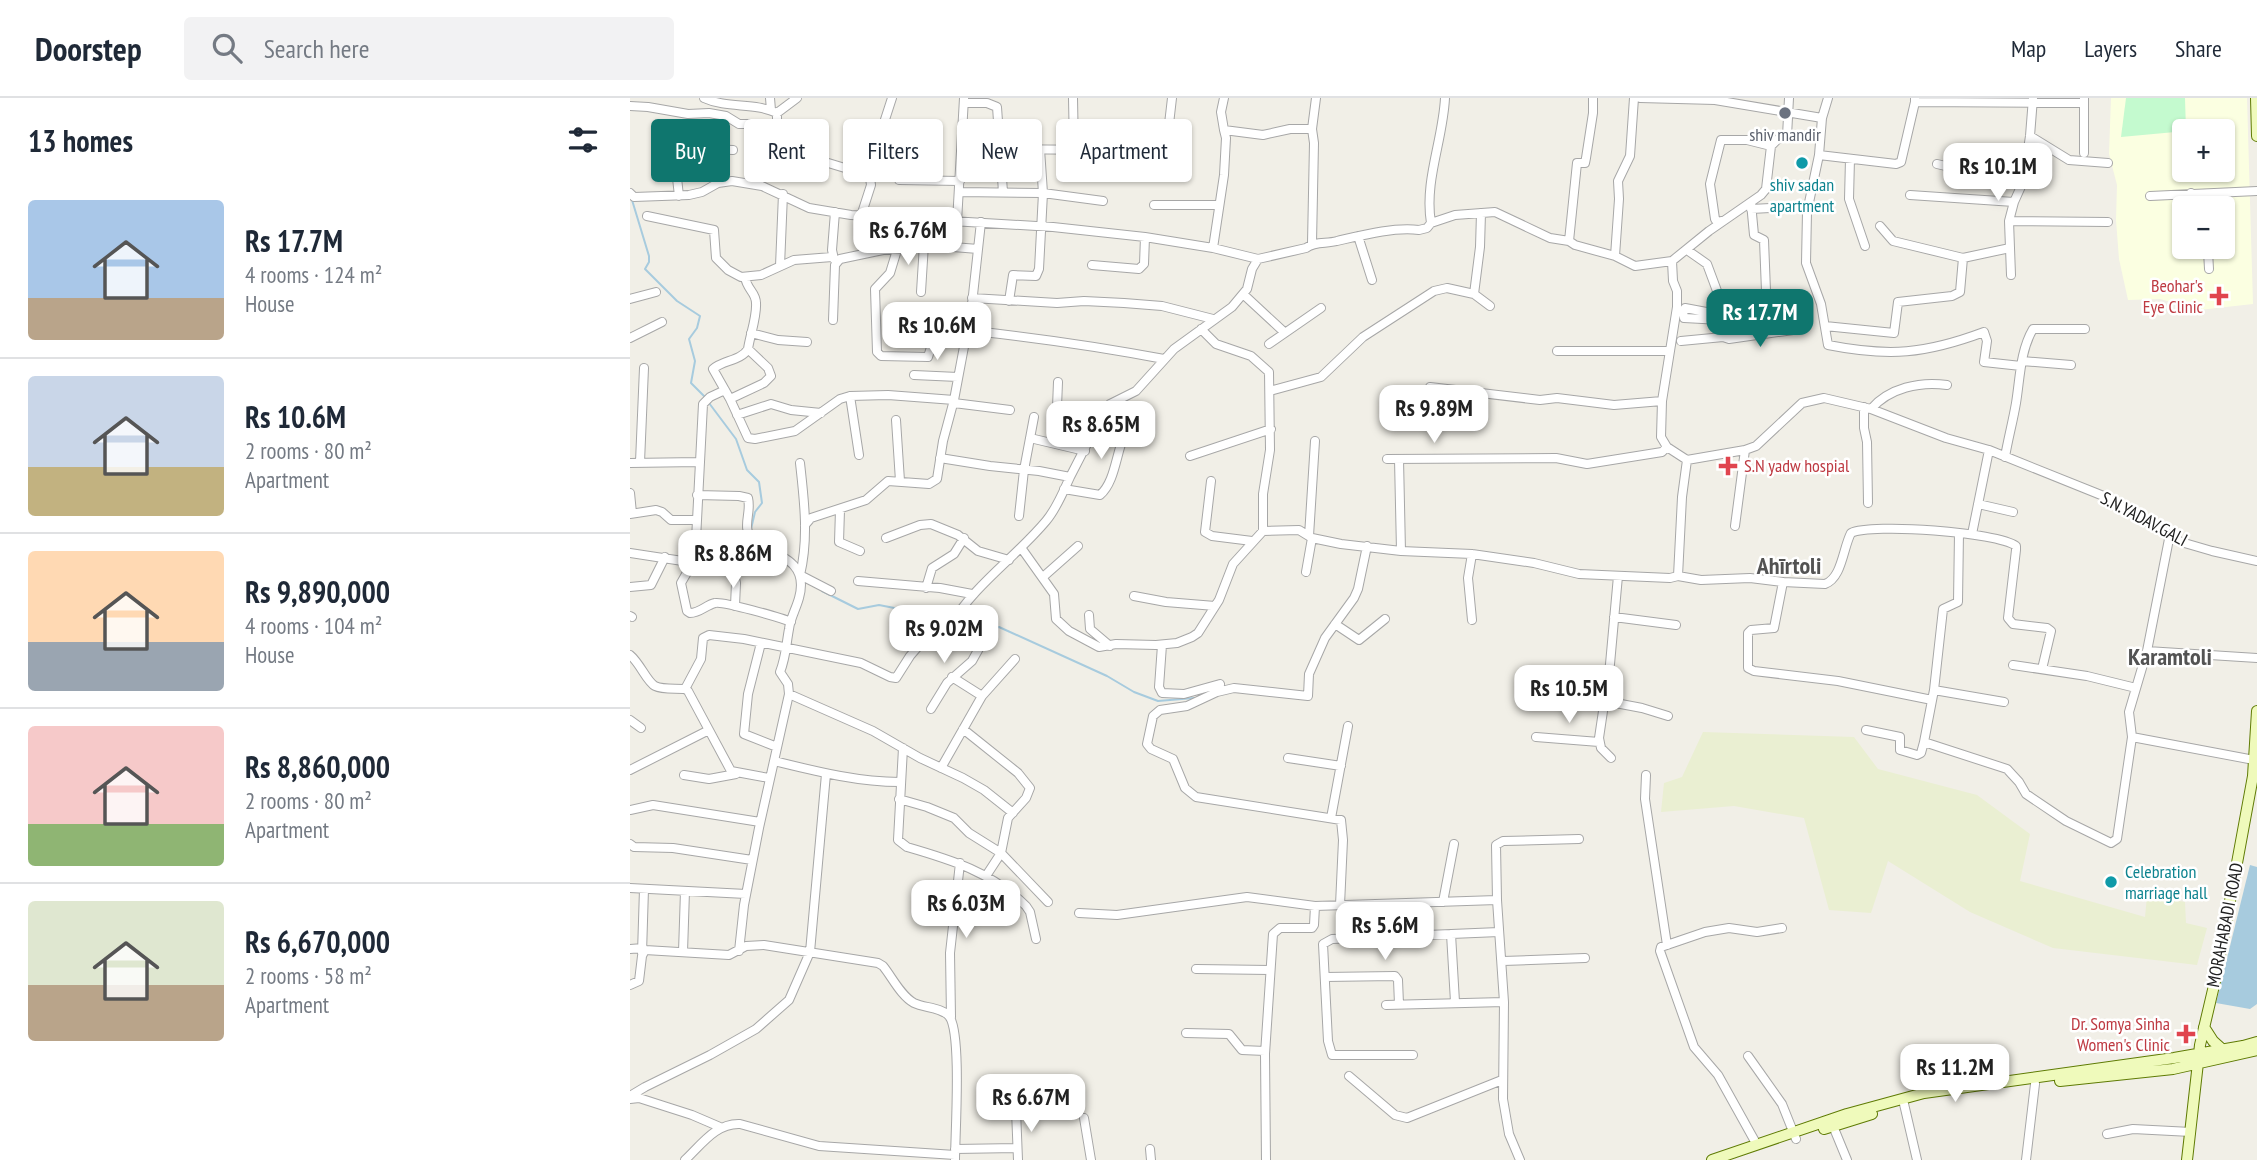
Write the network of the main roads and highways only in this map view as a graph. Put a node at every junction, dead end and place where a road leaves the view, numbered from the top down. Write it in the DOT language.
graph roads {
  1 [pos="2256,98"];
  2 [pos="2257,136"];
  3 [pos="2257,711"];
  4 [pos="2204,1027"];
  5 [pos="2257,1042"];
  6 [pos="2257,1049"];
  7 [pos="2223,1050"];
  8 [pos="2198,1060"];
  9 [pos="1794,1136"];
  10 [pos="1712,1160"];
  11 [pos="1733,1160"];
  12 [pos="2187,1160"];
  1 -- 2 [label="main road"];
  3 -- 4 [label="main road, MORAHABADI ROAD"];
  4 -- 7 [label="main road"];
  4 -- 8 [label="main road, MORAHABADI ROAD"];
  5 -- 7 [label="main road"];
  6 -- 8 [label="main road"];
  7 -- 8 [label="main road"];
  8 -- 9 [label="main road"];
  8 -- 9 [label="main road"];
  8 -- 12 [label="main road, MORAHABADI ROAD"];
  9 -- 10 [label="main road"];
  9 -- 11 [label="main road"];
}
